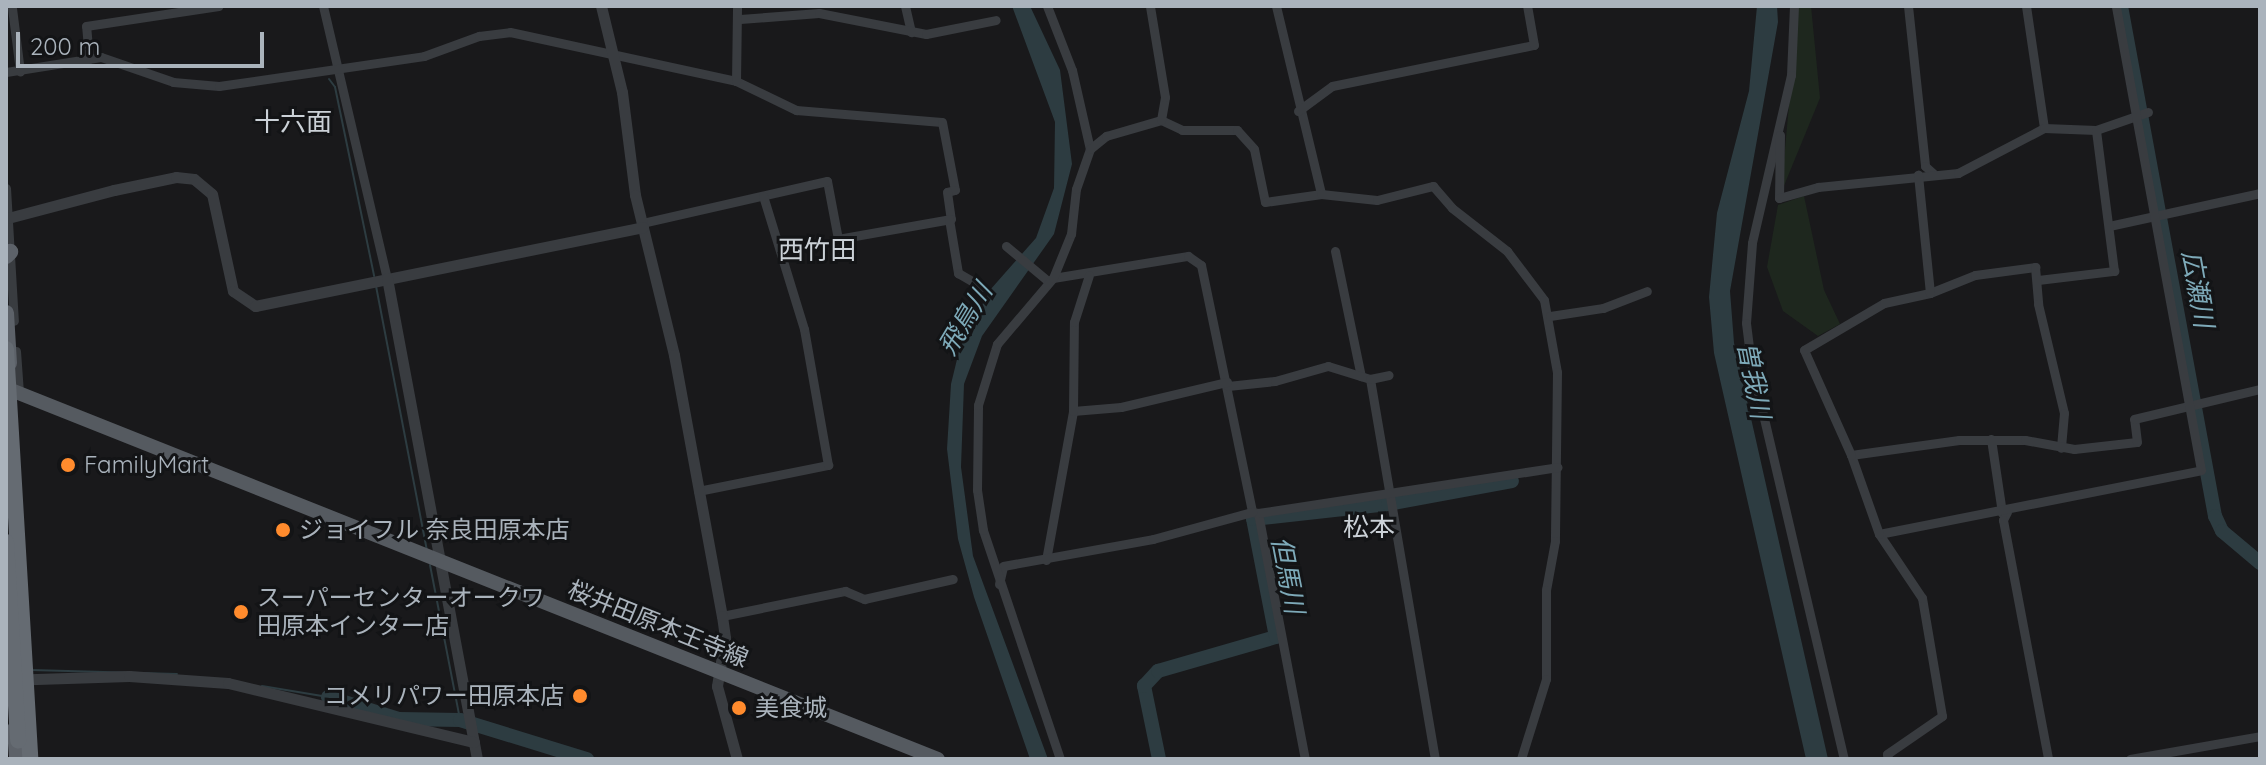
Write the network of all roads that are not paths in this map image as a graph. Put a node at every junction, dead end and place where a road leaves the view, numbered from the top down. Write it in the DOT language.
graph roads {
  1 [pos="219,6"];
  2 [pos="323,6"];
  3 [pos="601,6"];
  4 [pos="737,6"];
  5 [pos="905,6"];
  6 [pos="1047,6"];
  7 [pos="1150,6"];
  8 [pos="1276,6"];
  9 [pos="1527,6"];
  10 [pos="1794,6"];
  11 [pos="1908,6"];
  12 [pos="2026,6"];
  13 [pos="2116,6"];
  14 [pos="12,8"];
  15 [pos="172,10"];
  16 [pos="740,19"];
  17 [pos="996,20"];
  18 [pos="911,32"];
  19 [pos="613,52"];
  20 [pos="89,59"];
  21 [pos="337,69"];
  22 [pos="20,71"];
  23 [pos="6,72"];
  24 [pos="736,81"];
  25 [pos="1298,111"];
  26 [pos="2140,113"];
  27 [pos="1161,120"];
  28 [pos="2044,128"];
  29 [pos="2096,130"];
  30 [pos="1779,132"];
  31 [pos="1090,149"];
  32 [pos="1934,174"];
  33 [pos="1918,175"];
  34 [pos="6,188"];
  35 [pos="2260,193"];
  36 [pos="1321,194"];
  37 [pos="763,196"];
  38 [pos="2159,216"];
  39 [pos="8,218"];
  40 [pos="949,219"];
  41 [pos="642,225"];
  42 [pos="2109,226"];
  43 [pos="1008,248"];
  44 [pos="1335,251"];
  45 [pos="8,254"];
  46 [pos="1089,275"];
  47 [pos="379,280"];
  48 [pos="1051,280"];
  49 [pos="2038,280"];
  50 [pos="982,287"];
  51 [pos="1647,291"];
  52 [pos="1930,293"];
  53 [pos="6,313"];
  54 [pos="1550,316"];
  55 [pos="6,349"];
  56 [pos="1389,375"];
  57 [pos="1366,377"];
  58 [pos="1228,384"];
  59 [pos="2260,389"];
  60 [pos="12,391"];
  61 [pos="2193,402"];
  62 [pos="1073,411"];
  63 [pos="1991,439"];
  64 [pos="2061,448"];
  65 [pos="1851,455"];
  66 [pos="1557,467"];
  67 [pos="1390,490"];
  68 [pos="698,491"];
  69 [pos="1255,512"];
  70 [pos="2004,513"];
  71 [pos="1879,534"];
  72 [pos="6,542"];
  73 [pos="432,558"];
  74 [pos="1046,560"];
  75 [pos="953,579"];
  76 [pos="6,582"];
  77 [pos="999,584"];
  78 [pos="722,616"];
  79 [pos="717,670"];
  80 [pos="16,680"];
  81 [pos="474,736"];
  82 [pos="2260,736"];
  83 [pos="18,759"];
  84 [pos="32,759"];
  85 [pos="477,759"];
  86 [pos="737,759"];
  87 [pos="938,759"];
  88 [pos="1060,759"];
  89 [pos="1305,759"];
  90 [pos="1435,759"];
  91 [pos="1521,759"];
  92 [pos="1844,759"];
  93 [pos="1888,759"];
  94 [pos="2048,759"];
  95 [pos="2130,759"];
  1 -- 15 [label="street"];
  2 -- 21 [label="street"];
  3 -- 19 [label="street"];
  4 -- 16 [label="street"];
  5 -- 18 [label="street"];
  6 -- 31 [label="street"];
  7 -- 27 [label="street"];
  8 -- 25 [label="street"];
  9 -- 25 [label="street"];
  10 -- 30 [label="street"];
  11 -- 32 [label="street"];
  12 -- 28 [label="street"];
  13 -- 26 [label="street"];
  14 -- 22 [label="street"];
  15 -- 20 [label="street"];
  16 -- 18 [label="street"];
  16 -- 24 [label="street"];
  17 -- 18 [label="street"];
  19 -- 21 [label="street"];
  19 -- 24 [label="street"];
  19 -- 41 [label="street"];
  20 -- 21 [label="street"];
  20 -- 22 [label="street"];
  21 -- 47 [label="street"];
  22 -- 23 [label="street"];
  24 -- 40 [label="street"];
  25 -- 36 [label="street"];
  26 -- 29 [label="street"];
  26 -- 38 [label="street"];
  27 -- 31 [label="street"];
  27 -- 36 [label="street"];
  28 -- 29 [label="street"];
  28 -- 32 [label="street"];
  29 -- 42 [label="street"];
  30 -- 33 [label="street"];
  30 -- 92 [label="street"];
  31 -- 48 [label="street"];
  32 -- 33 [label="street"];
  33 -- 52 [label="street"];
  34 -- 39 [label="street"];
  35 -- 38 [label="street"];
  36 -- 54 [label="street"];
  37 -- 40 [label="street"];
  37 -- 41 [label="street"];
  37 -- 68 [label="street"];
  38 -- 42 [label="street"];
  38 -- 61 [label="street"];
  39 -- 45 [label="street"];
  39 -- 47 [label="street"];
  40 -- 50 [label="street"];
  41 -- 47 [label="street"];
  41 -- 68 [label="street"];
  42 -- 49 [label="street"];
  43 -- 48 [label="street"];
  44 -- 57 [label="street"];
  45 -- 60 [label="street"];
  46 -- 48 [label="street"];
  46 -- 58 [label="street"];
  46 -- 62 [label="street"];
  47 -- 73 [label="street"];
  48 -- 77 [label="street"];
  49 -- 52 [label="street"];
  49 -- 64 [label="street"];
  51 -- 54 [label="street"];
  52 -- 65 [label="street"];
  53 -- 60 [label="highway"];
  54 -- 66 [label="street"];
  55 -- 84 [label="highway, bridge"];
  56 -- 57 [label="street"];
  57 -- 58 [label="street"];
  57 -- 67 [label="street"];
  58 -- 62 [label="street"];
  58 -- 69 [label="street"];
  59 -- 61 [label="street"];
  60 -- 73 [label="main road, 桜井田原本王寺線"];
  60 -- 80 [label="highway"];
  61 -- 64 [label="street"];
  61 -- 70 [label="street"];
  62 -- 74 [label="street"];
  63 -- 64 [label="street"];
  63 -- 65 [label="street"];
  63 -- 70 [label="street"];
  65 -- 71 [label="street"];
  66 -- 67 [label="street"];
  66 -- 91 [label="street"];
  67 -- 69 [label="street"];
  67 -- 90 [label="street"];
  68 -- 78 [label="street"];
  69 -- 74 [label="street"];
  69 -- 89 [label="street"];
  70 -- 71 [label="street"];
  70 -- 94 [label="street"];
  71 -- 93 [label="street"];
  72 -- 83 [label="highway, bridge"];
  73 -- 79 [label="main road, 桜井田原本王寺線"];
  73 -- 81 [label="street"];
  74 -- 77 [label="street"];
  75 -- 78 [label="street"];
  76 -- 80 [label="highway"];
  77 -- 88 [label="street"];
  78 -- 79 [label="street"];
  79 -- 86 [label="street"];
  79 -- 87 [label="main road, 桜井田原本王寺線"];
  80 -- 81 [label="street"];
  80 -- 83 [label="highway"];
  80 -- 84 [label="highway"];
  81 -- 85 [label="street"];
  82 -- 95 [label="street"];
}
